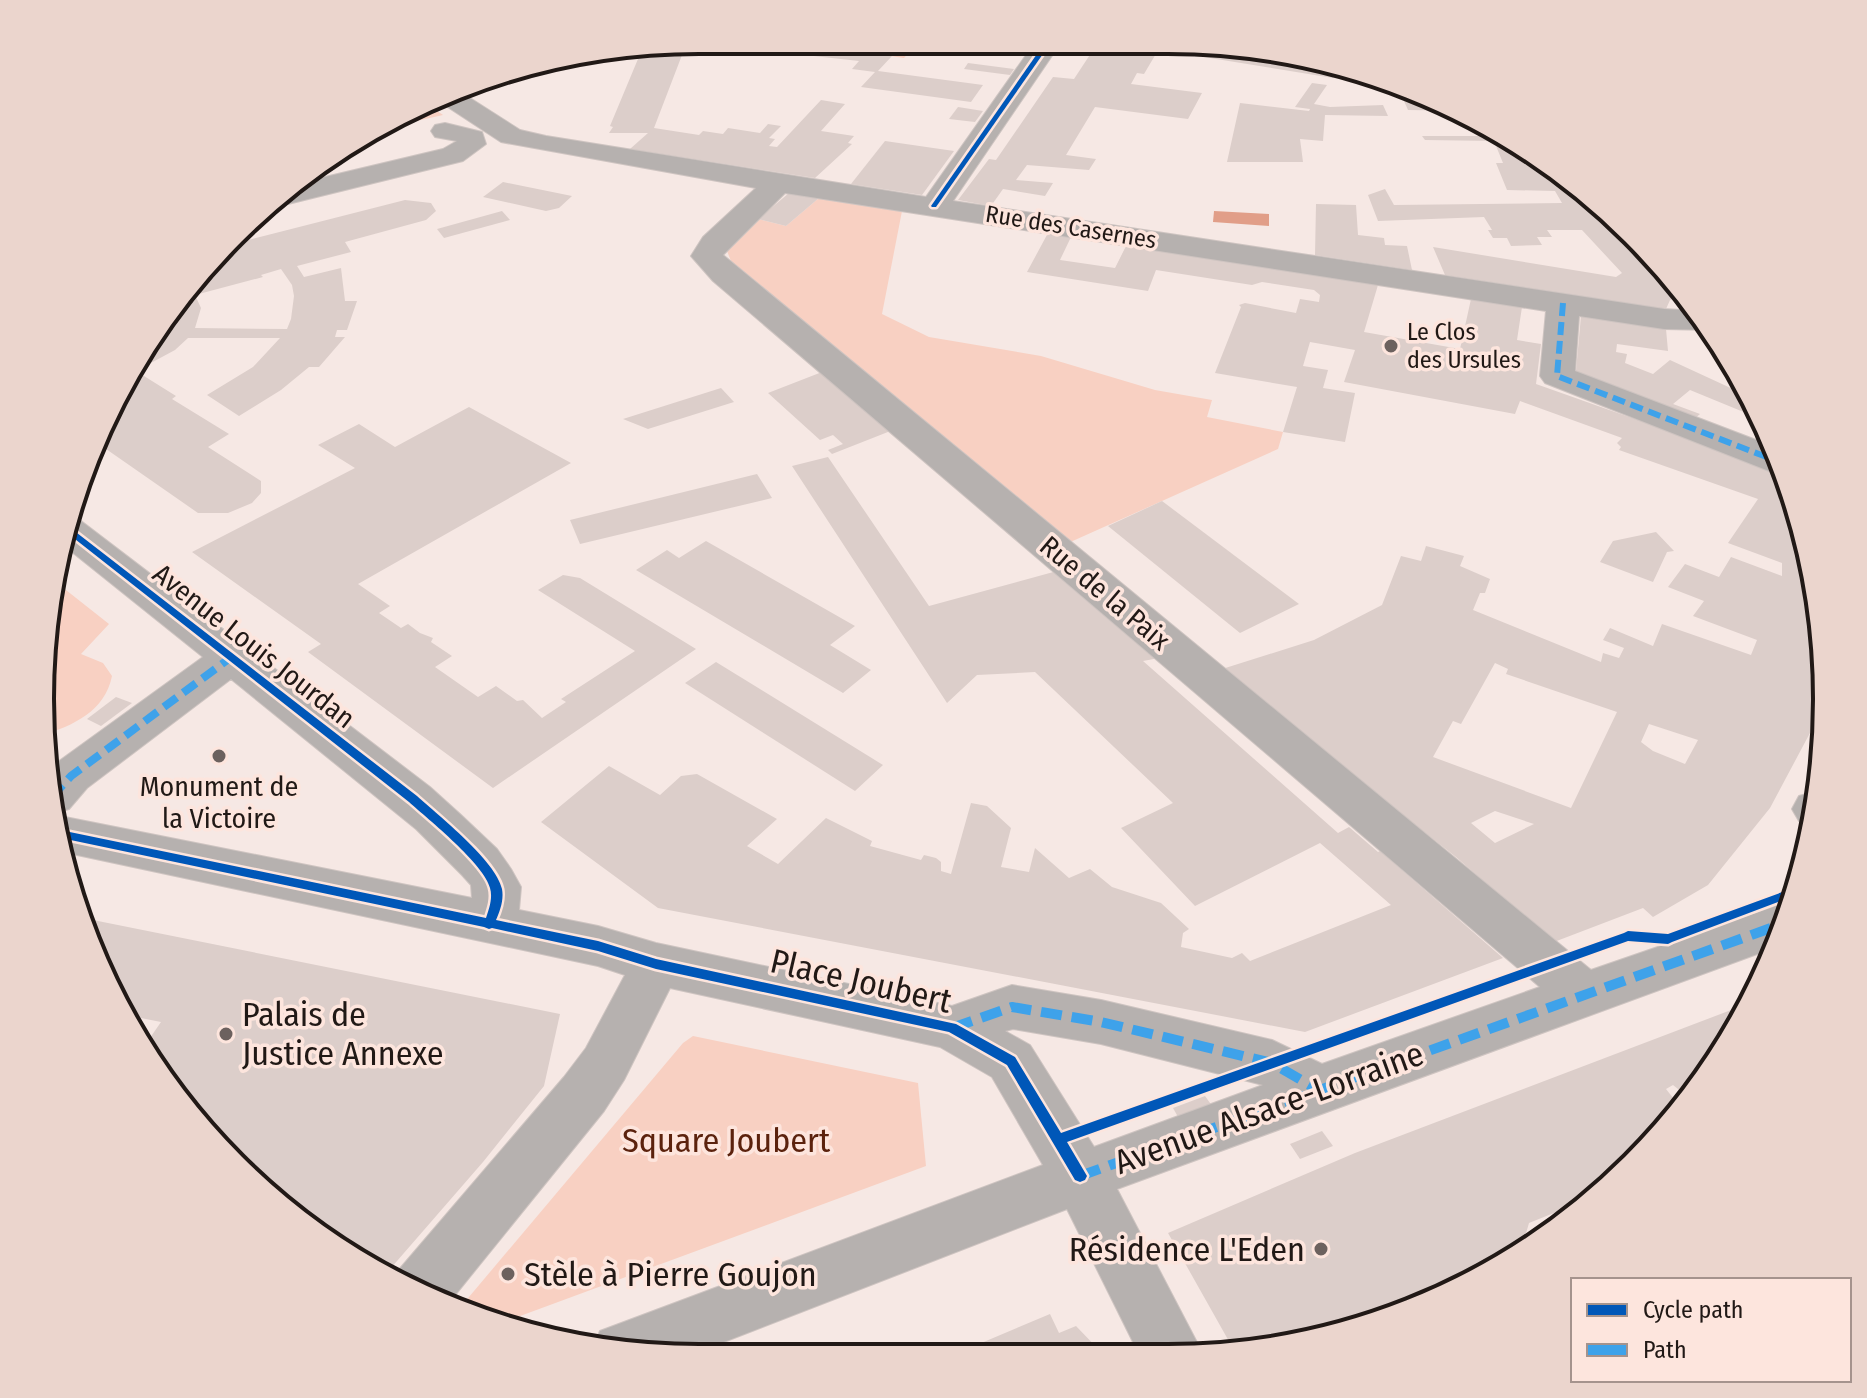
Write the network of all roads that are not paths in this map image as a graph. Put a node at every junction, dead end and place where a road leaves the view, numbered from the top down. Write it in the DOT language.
graph roads {
  1 [pos="1040,54"];
  2 [pos="457,101"];
  3 [pos="486,119"];
  4 [pos="445,131"];
  5 [pos="359,151"];
  6 [pos="778,183"];
  7 [pos="300,192"];
  8 [pos="934,206"];
  9 [pos="1563,303"];
  10 [pos="1690,321"];
  11 [pos="1766,457"];
  12 [pos="75,535"];
  13 [pos="230,658"];
  14 [pos="61,787"];
  15 [pos="69,836"];
  16 [pos="489,925"];
  17 [pos="1771,928"];
  18 [pos="656,964"];
  19 [pos="1583,993"];
  20 [pos="952,1028"];
  21 [pos="1320,1091"];
  22 [pos="1080,1176"];
  23 [pos="427,1283"];
  24 [pos="648,1342"];
  25 [pos="1167,1344"];
  1 -- 8 [label="street"];
  2 -- 3 [label="street, Rue des Casernes"];
  3 -- 4 [label="street"];
  3 -- 6 [label="street, Rue des Casernes"];
  4 -- 5 [label="street"];
  4 -- 7 [label="street"];
  6 -- 8 [label="street, Rue des Casernes"];
  6 -- 19 [label="street, Rue de la Paix"];
  8 -- 9 [label="street, Rue des Casernes"];
  9 -- 10 [label="street, Rue des Casernes"];
  9 -- 11 [label="street"];
  12 -- 13 [label="street, Avenue Louis Jourdan"];
  13 -- 14 [label="street"];
  13 -- 16 [label="street, Avenue Louis Jourdan"];
  15 -- 16 [label="street, Place Joubert"];
  16 -- 18 [label="street, Place Joubert"];
  17 -- 19 [label="street, Avenue Alsace-Lorraine"];
  18 -- 20 [label="street, Place Joubert"];
  18 -- 23 [label="street"];
  19 -- 21 [label="street, Avenue Alsace-Lorraine"];
  20 -- 21 [label="street, Place Joubert"];
  20 -- 22 [label="street, Place Joubert"];
  21 -- 22 [label="street, Avenue Alsace-Lorraine"];
  22 -- 24 [label="street, Avenue Alsace-Lorraine"];
  22 -- 25 [label="street, Place Joubert"];
}
